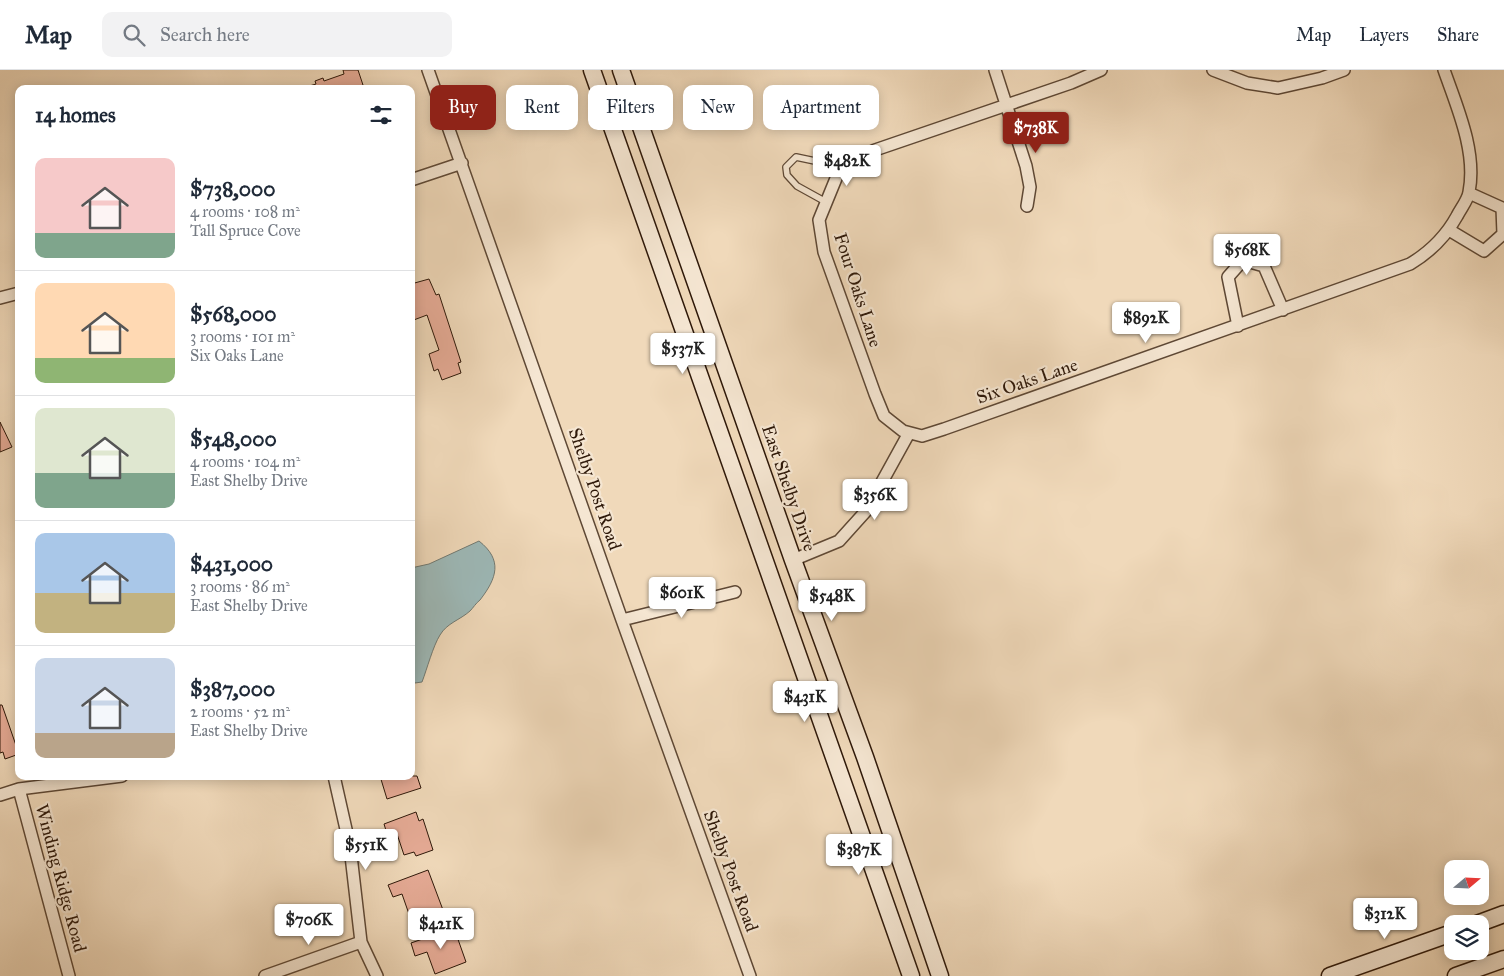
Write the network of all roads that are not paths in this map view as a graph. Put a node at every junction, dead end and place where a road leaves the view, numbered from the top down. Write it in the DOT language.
graph roads {
  1 [pos="428,70"];
  2 [pos="592,70"];
  3 [pos="621,70"];
  4 [pos="995,70"];
  5 [pos="1101,70"];
  6 [pos="1213,70"];
  7 [pos="1344,70"];
  8 [pos="1444,70"];
  9 [pos="1007,105"];
  10 [pos="462,164"];
  11 [pos="841,172"];
  12 [pos="415,179"];
  13 [pos="1469,193"];
  14 [pos="826,202"];
  15 [pos="1027,206"];
  16 [pos="1449,230"];
  17 [pos="15,294"];
  18 [pos="0,298"];
  19 [pos="1283,310"];
  20 [pos="1238,326"];
  21 [pos="909,432"];
  22 [pos="793,560"];
  23 [pos="735,592"];
  24 [pos="622,620"];
  25 [pos="90,780"];
  26 [pos="335,780"];
  27 [pos="19,789"];
  28 [pos="0,794"];
  29 [pos="1504,914"];
  30 [pos="1489,920"];
  31 [pos="1444,935"];
  32 [pos="361,942"];
  33 [pos="1504,959"];
  34 [pos="69,976"];
  35 [pos="265,976"];
  36 [pos="377,976"];
  37 [pos="750,976"];
  38 [pos="910,976"];
  39 [pos="940,976"];
  40 [pos="1330,976"];
  41 [pos="1456,976"];
  1 -- 10 [label="street, Shelby Post Road"];
  2 -- 38 [label="main road"];
  3 -- 22 [label="main road, East Shelby Drive"];
  4 -- 9 [label="street"];
  5 -- 9 [label="street, Four Oaks Lane"];
  6 -- 7 [label="street"];
  8 -- 13 [label="street"];
  9 -- 11 [label="street, Four Oaks Lane"];
  9 -- 15 [label="street"];
  10 -- 12 [label="street"];
  10 -- 24 [label="street, Shelby Post Road"];
  11 -- 14 [label="street, Four Oaks Lane"];
  11 -- 14 [label="lane"];
  13 -- 16 [label="street, Six Oaks Lane"];
  13 -- 16 [label="street"];
  14 -- 21 [label="street, Four Oaks Lane"];
  16 -- 19 [label="street, Six Oaks Lane"];
  17 -- 18 [label="street"];
  19 -- 20 [label="street, Six Oaks Lane"];
  19 -- 20 [label="street"];
  20 -- 21 [label="street, Six Oaks Lane"];
  21 -- 22 [label="street"];
  22 -- 39 [label="main road, East Shelby Drive"];
  23 -- 24 [label="street"];
  24 -- 37 [label="street, Shelby Post Road"];
  25 -- 27 [label="street"];
  26 -- 32 [label="street"];
  27 -- 28 [label="street"];
  27 -- 34 [label="street, Winding Ridge Road"];
  29 -- 30 [label="main road"];
  31 -- 40 [label="main road"];
  32 -- 35 [label="street"];
  32 -- 36 [label="street"];
  33 -- 41 [label="main road"];
}
